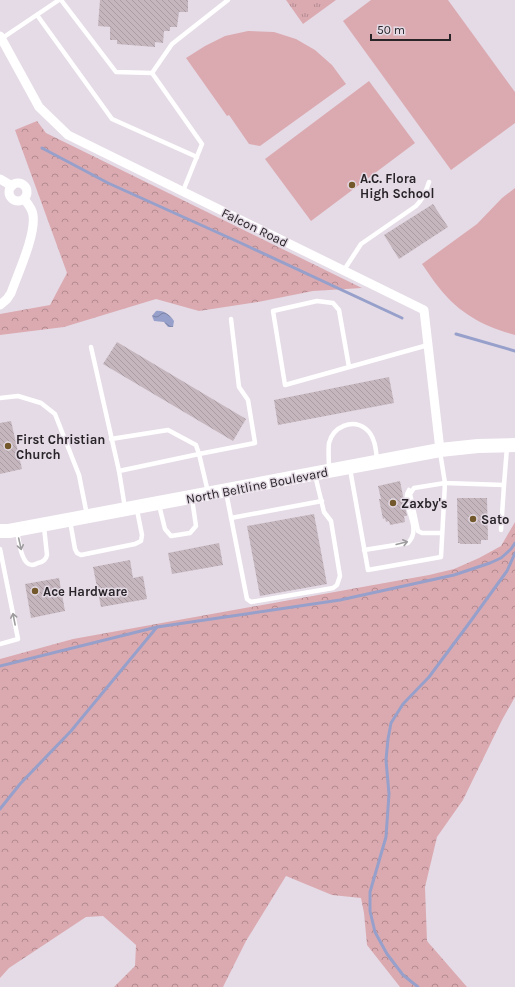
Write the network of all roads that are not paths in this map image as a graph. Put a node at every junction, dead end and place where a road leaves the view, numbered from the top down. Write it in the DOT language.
graph roads {
  1 [pos="60,0"];
  2 [pos="228,0"];
  3 [pos="37,15"];
  4 [pos="0,38"];
  5 [pos="152,73"];
  6 [pos="197,157"];
  7 [pos="0,179"];
  8 [pos="429,182"];
  9 [pos="183,191"];
  10 [pos="344,270"];
  11 [pos="0,305"];
  12 [pos="231,319"];
  13 [pos="428,345"];
  14 [pos="91,347"];
  15 [pos="349,367"];
  16 [pos="0,398"];
  17 [pos="111,439"];
  18 [pos="511,445"];
  19 [pos="440,450"];
  20 [pos="199,454"];
  21 [pos="377,462"];
  22 [pos="350,467"];
  23 [pos="330,471"];
  24 [pos="119,472"];
  25 [pos="315,474"];
  26 [pos="445,483"];
  27 [pos="504,485"];
  28 [pos="414,488"];
  29 [pos="226,490"];
  30 [pos="208,494"];
  31 [pos="191,497"];
  32 [pos="322,501"];
  33 [pos="159,503"];
  34 [pos="131,508"];
  35 [pos="87,517"];
  36 [pos="231,518"];
  37 [pos="70,520"];
  38 [pos="44,524"];
  39 [pos="17,530"];
  40 [pos="501,530"];
  41 [pos="0,531"];
  42 [pos="442,533"];
  43 [pos="0,549"];
  44 [pos="364,550"];
  45 [pos="0,644"];
  1 -- 3 [label="lane"];
  1 -- 5 [label="lane"];
  2 -- 5 [label="lane"];
  3 -- 4 [label="lane"];
  3 -- 6 [label="lane"];
  4 -- 9 [label="street, Falcon Road"];
  5 -- 6 [label="lane"];
  6 -- 9 [label="lane"];
  7 -- 11 [label="street"];
  8 -- 10 [label="lane"];
  9 -- 10 [label="street, Falcon Road"];
  10 -- 13 [label="street, Falcon Road"];
  12 -- 20 [label="lane"];
  13 -- 15 [label="lane"];
  13 -- 19 [label="street, Falcon Road"];
  14 -- 17 [label="lane"];
  15 -- 15 [label="lane"];
  16 -- 35 [label="lane"];
  17 -- 20 [label="lane"];
  17 -- 24 [label="lane"];
  18 -- 19 [label="main road, North Beltline Boulevard"];
  18 -- 27 [label="lane"];
  19 -- 21 [label="main road, North Beltline Boulevard"];
  19 -- 26 [label="lane"];
  20 -- 24 [label="lane"];
  20 -- 30 [label="lane"];
  21 -- 22 [label="main road, North Beltline Boulevard"];
  21 -- 23 [label="lane"];
  22 -- 23 [label="main road, North Beltline Boulevard"];
  22 -- 44 [label="lane"];
  23 -- 25 [label="main road, North Beltline Boulevard"];
  24 -- 34 [label="lane"];
  25 -- 29 [label="main road, North Beltline Boulevard"];
  25 -- 32 [label="lane"];
  26 -- 27 [label="lane"];
  26 -- 28 [label="lane"];
  26 -- 42 [label="lane"];
  27 -- 40 [label="lane"];
  28 -- 42 [label="lane"];
  44 -- 28 [label="lane, one-way"];
  29 -- 30 [label="main road, North Beltline Boulevard"];
  29 -- 36 [label="lane"];
  30 -- 31 [label="main road, North Beltline Boulevard"];
  31 -- 33 [label="main road, North Beltline Boulevard"];
  31 -- 33 [label="lane"];
  32 -- 36 [label="lane"];
  32 -- 36 [label="lane"];
  33 -- 34 [label="main road, North Beltline Boulevard"];
  34 -- 35 [label="main road, North Beltline Boulevard"];
  34 -- 37 [label="lane"];
  35 -- 37 [label="main road, North Beltline Boulevard"];
  37 -- 38 [label="main road, North Beltline Boulevard"];
  38 -- 39 [label="main road, North Beltline Boulevard"];
  39 -- 38 [label="lane, one-way"];
  39 -- 41 [label="main road, North Beltline Boulevard"];
  42 -- 44 [label="lane"];
  45 -- 43 [label="lane, one-way"];
}
